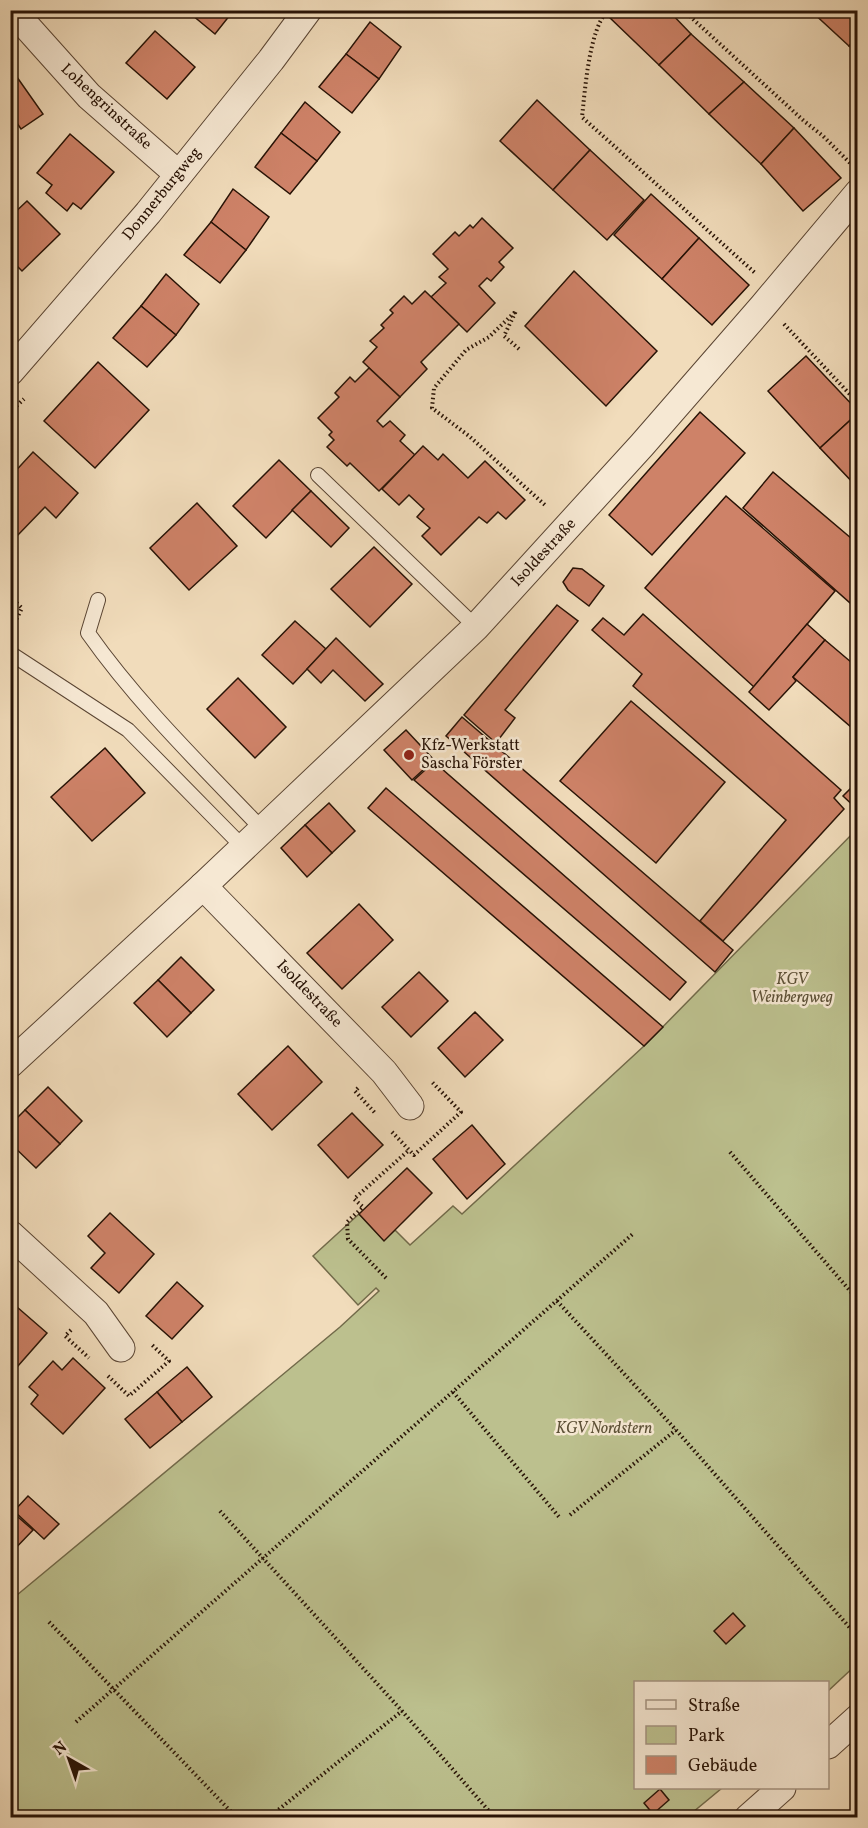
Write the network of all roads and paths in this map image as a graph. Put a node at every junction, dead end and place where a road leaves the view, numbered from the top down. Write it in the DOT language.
graph roads {
  1 [pos="12,10"];
  2 [pos="308,10"];
  3 [pos="608,10"];
  4 [pos="683,10"];
  5 [pos="858,171"];
  6 [pos="178,174"];
  7 [pos="858,193"];
  8 [pos="771,296"];
  9 [pos="519,349"];
  10 [pos="10,372"];
  11 [pos="858,404"];
  12 [pos="318,475"];
  13 [pos="569,526"];
  14 [pos="10,597"];
  15 [pos="98,600"];
  16 [pos="476,627"];
  17 [pos="10,631"];
  18 [pos="10,653"];
  19 [pos="252,838"];
  20 [pos="203,886"];
  21 [pos="10,1064"];
  22 [pos="410,1106"];
  23 [pos="409,1150"];
  24 [pos="730,1152"];
  25 [pos="634,1233"];
  26 [pos="10,1234"];
  27 [pos="386,1278"];
  28 [pos="858,1299"];
  29 [pos="557,1301"];
  30 [pos="121,1348"];
  31 [pos="453,1392"];
  32 [pos="676,1430"];
  33 [pos="220,1510"];
  34 [pos="570,1515"];
  35 [pos="560,1518"];
  36 [pos="263,1558"];
  37 [pos="49,1622"];
  38 [pos="858,1637"];
  39 [pos="114,1689"];
  40 [pos="402,1711"];
  41 [pos="858,1718"];
  42 [pos="76,1722"];
  43 [pos="829,1744"];
  44 [pos="781,1789"];
  45 [pos="237,1818"];
  46 [pos="268,1818"];
  47 [pos="495,1818"];
  48 [pos="748,1818"];
  1 -- 6 [label="street, Lohengrinstraße"];
  2 -- 6 [label="street, Donnerburgweg"];
  3 -- 8 [label="path"];
  4 -- 5 [label="path"];
  6 -- 10 [label="street, Donnerburgweg"];
  7 -- 8 [label="street, Isoldestraße"];
  8 -- 11 [label="path"];
  8 -- 13 [label="street, Isoldestraße"];
  9 -- 13 [label="path"];
  12 -- 16 [label="lane"];
  13 -- 16 [label="street, Isoldestraße"];
  14 -- 17 [label="path"];
  15 -- 19 [label="lane"];
  16 -- 19 [label="street, Isoldestraße"];
  18 -- 19 [label="lane"];
  19 -- 20 [label="street, Isoldestraße"];
  20 -- 21 [label="street, Isoldestraße"];
  20 -- 22 [label="street, Isoldestraße"];
  23 -- 27 [label="path"];
  24 -- 28 [label="path"];
  25 -- 29 [label="path"];
  26 -- 30 [label="street"];
  29 -- 31 [label="path"];
  29 -- 32 [label="path"];
  31 -- 35 [label="path"];
  31 -- 36 [label="path"];
  32 -- 34 [label="path"];
  32 -- 38 [label="path"];
  33 -- 36 [label="path"];
  36 -- 39 [label="path"];
  36 -- 40 [label="path"];
  37 -- 39 [label="path"];
  39 -- 42 [label="path"];
  39 -- 45 [label="path"];
  40 -- 46 [label="path"];
  40 -- 47 [label="path"];
  41 -- 43 [label="street"];
  44 -- 48 [label="street"];
}
